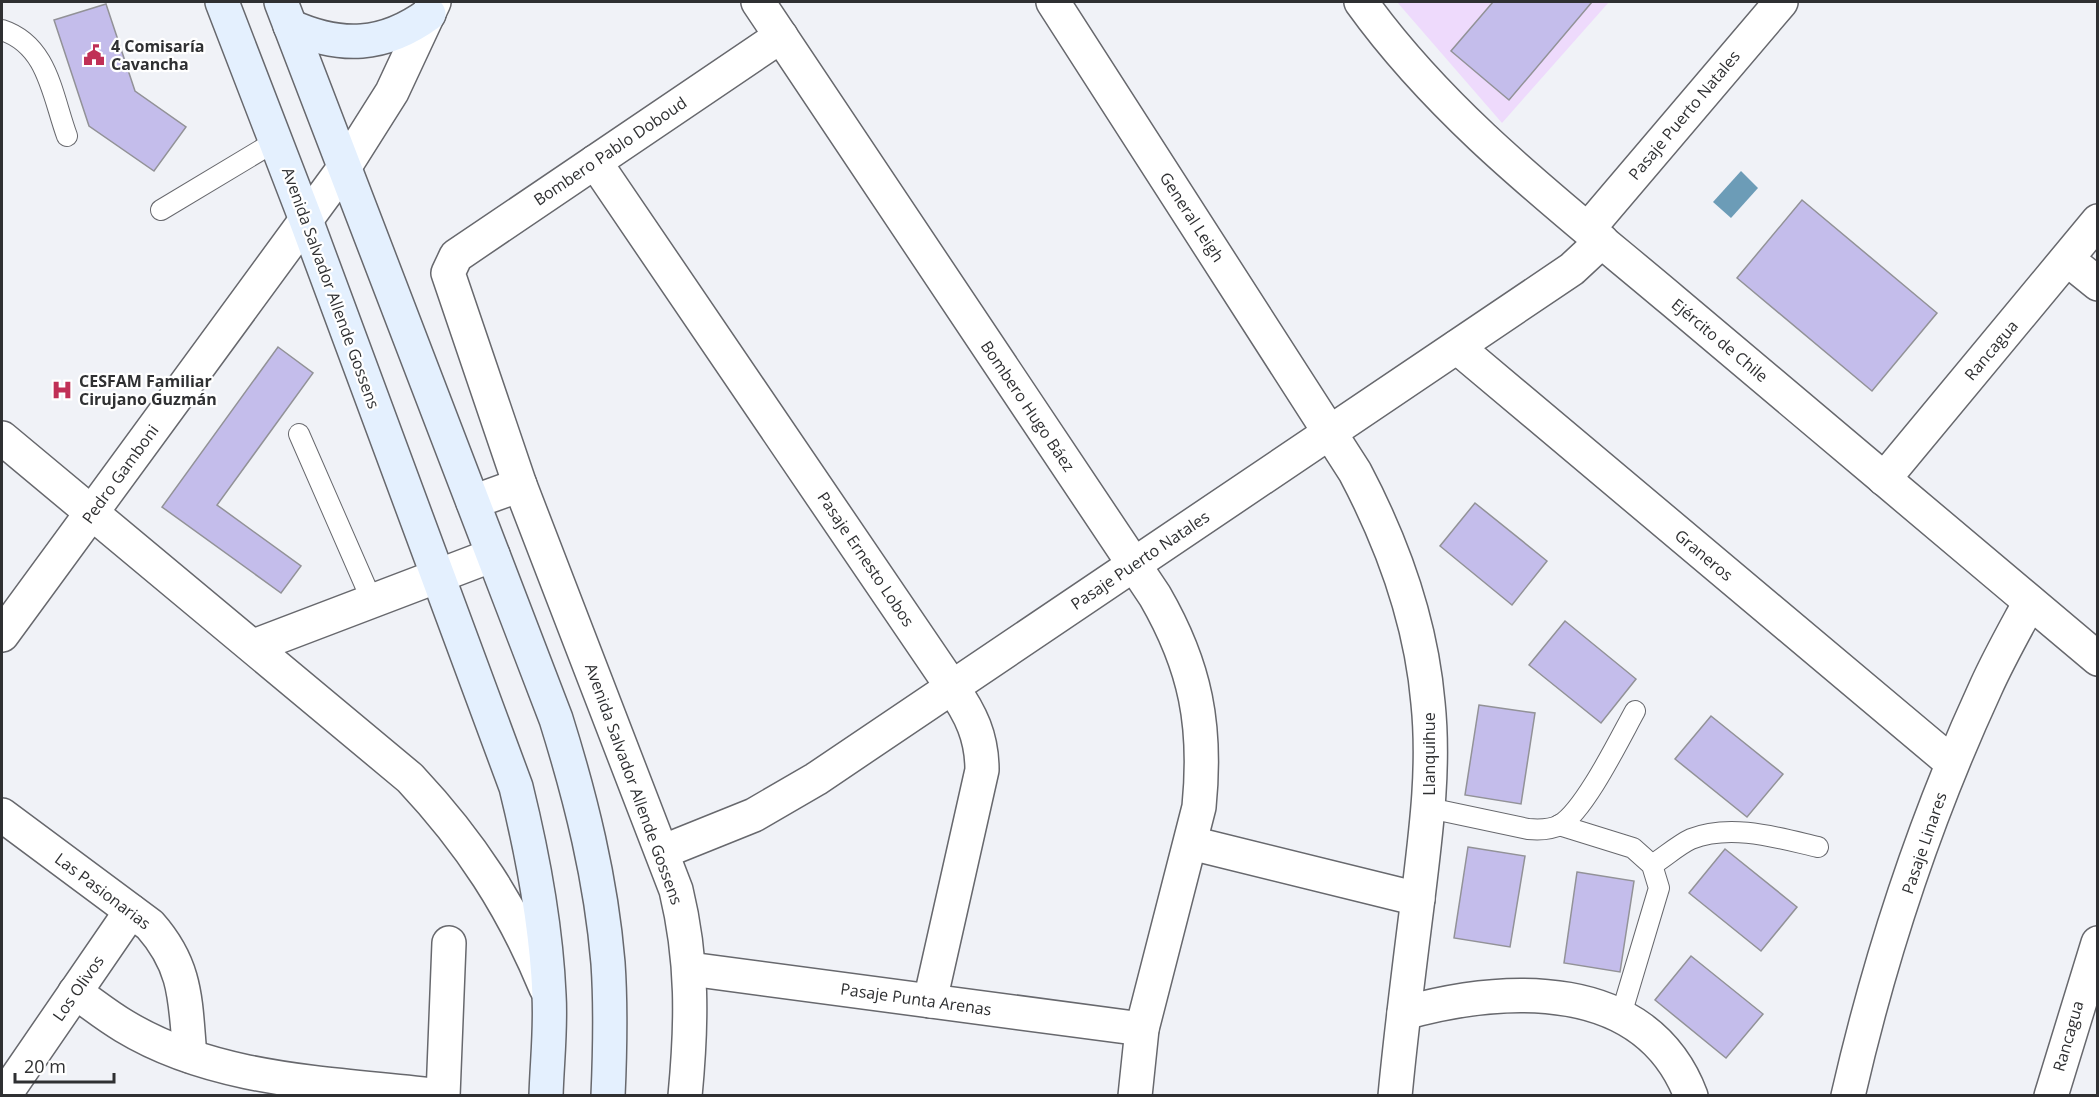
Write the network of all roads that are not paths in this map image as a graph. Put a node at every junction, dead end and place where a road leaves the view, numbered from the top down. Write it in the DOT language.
graph roads {
  1 [pos="222,2"];
  2 [pos="758,2"];
  3 [pos="1053,2"];
  4 [pos="1361,2"];
  5 [pos="1781,2"];
  6 [pos="431,8"];
  7 [pos="285,14"];
  8 [pos="2,30"];
  9 [pos="781,36"];
  10 [pos="67,136"];
  11 [pos="276,141"];
  12 [pos="595,162"];
  13 [pos="344,168"];
  14 [pos="161,210"];
  15 [pos="306,220"];
  16 [pos="2097,221"];
  17 [pos="1595,235"];
  18 [pos="2067,259"];
  19 [pos="448,273"];
  20 [pos="2097,284"];
  21 [pos="1457,347"];
  22 [pos="1330,432"];
  23 [pos="299,434"];
  24 [pos="2,438"];
  25 [pos="1884,479"];
  26 [pos="519,485"];
  27 [pos="473,502"];
  28 [pos="91,513"];
  29 [pos="493,555"];
  30 [pos="1134,565"];
  31 [pos="437,576"];
  32 [pos="372,601"];
  33 [pos="2030,602"];
  34 [pos="2,635"];
  35 [pos="254,646"];
  36 [pos="2097,659"];
  37 [pos="952,687"];
  38 [pos="1635,711"];
  39 [pos="1952,763"];
  40 [pos="1429,808"];
  41 [pos="2,815"];
  42 [pos="1558,825"];
  43 [pos="1191,843"];
  44 [pos="1818,847"];
  45 [pos="662,852"];
  46 [pos="1652,865"];
  47 [pos="1418,899"];
  48 [pos="131,911"];
  49 [pos="2097,943"];
  50 [pos="449,944"];
  51 [pos="690,969"];
  52 [pos="75,992"];
  53 [pos="549,997"];
  54 [pos="930,1001"];
  55 [pos="1404,1013"];
  56 [pos="1621,1015"];
  57 [pos="1142,1029"];
  58 [pos="190,1056"];
  59 [pos="1688,1088"];
  60 [pos="4,1095"];
  61 [pos="442,1095"];
  62 [pos="546,1095"];
  63 [pos="608,1095"];
  64 [pos="685,1095"];
  65 [pos="1135,1095"];
  66 [pos="1395,1095"];
  67 [pos="1848,1095"];
  68 [pos="2050,1095"];
  1 -- 11 [label="main road, Avenida Salvador Allende Gossens"];
  2 -- 9 [label="street, Bombero Hugo Báez"];
  3 -- 22 [label="street, General Leigh"];
  4 -- 17 [label="street, Ejército de Chile"];
  5 -- 17 [label="street, Pasaje Puerto Natales"];
  6 -- 7 [label="main road"];
  6 -- 13 [label="street, Pedro Gamboni"];
  7 -- 13 [label="main road"];
  8 -- 10 [label="lane"];
  9 -- 12 [label="street, Bombero Pablo Doboud"];
  9 -- 30 [label="street, Bombero Hugo Báez"];
  11 -- 14 [label="lane"];
  11 -- 15 [label="main road, Avenida Salvador Allende Gossens"];
  12 -- 19 [label="street, Bombero Pablo Doboud"];
  12 -- 37 [label="street, Pasaje Ernesto Lobos"];
  13 -- 15 [label="street, Pedro Gamboni"];
  13 -- 27 [label="main road"];
  15 -- 28 [label="street, Pedro Gamboni"];
  15 -- 31 [label="main road, Avenida Salvador Allende Gossens"];
  16 -- 18 [label="street, Rancagua"];
  17 -- 21 [label="street, Pasaje Puerto Natales"];
  17 -- 25 [label="street, Ejército de Chile"];
  18 -- 20 [label="street"];
  18 -- 25 [label="street, Rancagua"];
  19 -- 26 [label="street, Avenida Salvador Allende Gossens"];
  21 -- 22 [label="street, Pasaje Puerto Natales"];
  21 -- 39 [label="street, Graneros"];
  22 -- 30 [label="street, Pasaje Puerto Natales"];
  22 -- 40 [label="street, Llanquihue"];
  23 -- 32 [label="lane"];
  24 -- 28 [label="street, Avenida Salvador Allende Gossens"];
  25 -- 33 [label="street, Ejército de Chile"];
  26 -- 27 [label="street"];
  26 -- 45 [label="street, Avenida Salvador Allende Gossens"];
  27 -- 29 [label="main road"];
  28 -- 34 [label="street, Pedro Gamboni"];
  28 -- 35 [label="street, Avenida Salvador Allende Gossens"];
  29 -- 31 [label="street"];
  29 -- 63 [label="main road"];
  30 -- 37 [label="street, Pasaje Puerto Natales"];
  30 -- 43 [label="street, Bombero Hugo Báez"];
  31 -- 32 [label="street"];
  31 -- 53 [label="main road, Avenida Salvador Allende Gossens"];
  32 -- 35 [label="street"];
  33 -- 36 [label="street, Ejército de Chile"];
  33 -- 39 [label="street, Pasaje Linares"];
  35 -- 53 [label="street, Avenida Salvador Allende Gossens"];
  37 -- 45 [label="street, Pasaje Puerto Natales"];
  37 -- 54 [label="street, Pasaje Ernesto Lobos"];
  38 -- 42 [label="lane"];
  39 -- 67 [label="street, Pasaje Linares"];
  40 -- 42 [label="lane"];
  40 -- 47 [label="street, Llanquihue"];
  41 -- 48 [label="street, Las Pasionarias"];
  42 -- 46 [label="lane"];
  43 -- 47 [label="street"];
  43 -- 57 [label="street, Bombero Hugo Báez"];
  44 -- 46 [label="lane"];
  45 -- 51 [label="street, Avenida Salvador Allende Gossens"];
  46 -- 56 [label="lane"];
  47 -- 55 [label="street, Llanquihue"];
  48 -- 52 [label="street, Los Olivos"];
  48 -- 58 [label="street, Las Pasionarias"];
  49 -- 68 [label="street, Rancagua"];
  50 -- 61 [label="street"];
  51 -- 54 [label="street, Pasaje Punta Arenas"];
  51 -- 64 [label="street, Avenida Salvador Allende Gossens"];
  52 -- 58 [label="street"];
  52 -- 60 [label="street, Los Olivos"];
  53 -- 62 [label="main road, Avenida Salvador Allende Gossens"];
  54 -- 57 [label="street, Pasaje Punta Arenas"];
  55 -- 56 [label="street"];
  55 -- 66 [label="street, Llanquihue"];
  56 -- 59 [label="street"];
  57 -- 65 [label="street, Bombero Hugo Báez"];
  58 -- 61 [label="street"];
}
